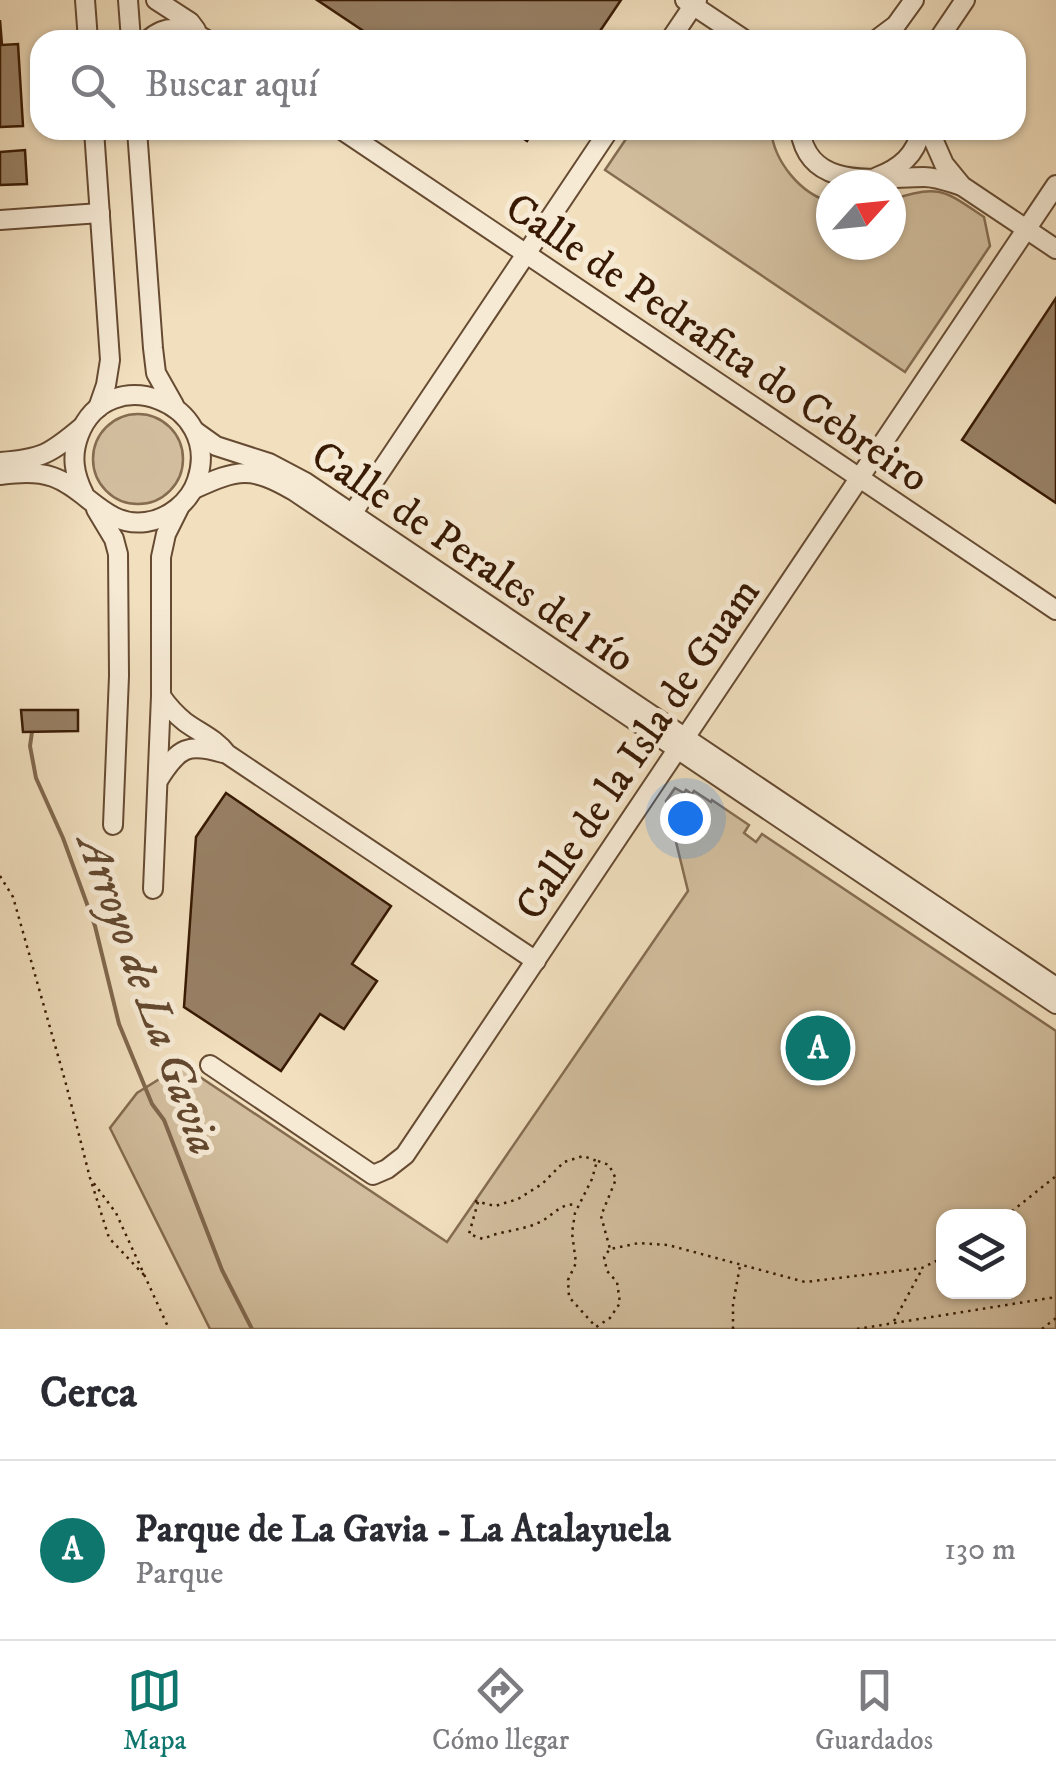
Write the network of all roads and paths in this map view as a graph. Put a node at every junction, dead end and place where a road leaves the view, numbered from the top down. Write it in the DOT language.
graph roads {
  1 [pos="85,0"];
  2 [pos="128,0"];
  3 [pos="156,0"];
  4 [pos="914,0"];
  5 [pos="964,0"];
  6 [pos="692,2"];
  7 [pos="87,30"];
  8 [pos="130,30"];
  9 [pos="197,30"];
  10 [pos="676,30"];
  11 [pos="731,30"];
  12 [pos="889,30"];
  13 [pos="944,30"];
  14 [pos="95,140"];
  15 [pos="139,140"];
  16 [pos="357,140"];
  17 [pos="602,140"];
  18 [pos="802,140"];
  19 [pos="919,140"];
  20 [pos="933,140"];
  21 [pos="826,170"];
  22 [pos="895,170"];
  23 [pos="906,177"];
  24 [pos="962,186"];
  25 [pos="1056,186"];
  26 [pos="100,213"];
  27 [pos="0,220"];
  28 [pos="1026,230"];
  29 [pos="1056,249"];
  30 [pos="526,254"];
  31 [pos="98,408"];
  32 [pos="177,409"];
  33 [pos="82,426"];
  34 [pos="195,432"];
  35 [pos="0,462"];
  36 [pos="0,474"];
  37 [pos="860,477"];
  38 [pos="194,489"];
  39 [pos="88,499"];
  40 [pos="180,506"];
  41 [pos="352,514"];
  42 [pos="1056,610"];
  43 [pos="161,696"];
  44 [pos="681,743"];
  45 [pos="226,754"];
  46 [pos="159,779"];
  47 [pos="113,825"];
  48 [pos="0,876"];
  49 [pos="153,888"];
  50 [pos="536,962"];
  51 [pos="1056,987"];
  52 [pos="1056,1004"];
  53 [pos="210,1065"];
  54 [pos="597,1160"];
  55 [pos="1056,1176"];
  56 [pos="90,1178"];
  57 [pos="579,1206"];
  58 [pos="1015,1209"];
  59 [pos="610,1250"];
  60 [pos="936,1261"];
  61 [pos="740,1264"];
  62 [pos="922,1268"];
  63 [pos="145,1277"];
  64 [pos="1056,1297"];
  65 [pos="1056,1318"];
  66 [pos="893,1322"];
  67 [pos="169,1329"];
  68 [pos="734,1329"];
  69 [pos="856,1329"];
  70 [pos="1042,1329"];
  1 -- 7 [label="street"];
  2 -- 8 [label="street"];
  3 -- 9 [label="street"];
  4 -- 12 [label="street"];
  5 -- 13 [label="street"];
  6 -- 10 [label="street"];
  6 -- 11 [label="street"];
  14 -- 26 [label="street"];
  15 -- 32 [label="street"];
  16 -- 30 [label="street, Calle de Pedrafita do Cebreiro"];
  17 -- 30 [label="street"];
  18 -- 21 [label="street"];
  19 -- 22 [label="street"];
  20 -- 24 [label="street"];
  23 -- 24 [label="street"];
  24 -- 28 [label="street"];
  25 -- 28 [label="street, Calle de la Isla de Guam"];
  26 -- 27 [label="street"];
  26 -- 31 [label="street"];
  28 -- 29 [label="street"];
  28 -- 37 [label="street, Calle de la Isla de Guam"];
  30 -- 37 [label="street, Calle de Pedrafita do Cebreiro"];
  30 -- 41 [label="street"];
  31 -- 32 [label="street"];
  31 -- 33 [label="street"];
  32 -- 34 [label="street"];
  33 -- 35 [label="street"];
  33 -- 39 [label="street"];
  34 -- 38 [label="street"];
  34 -- 41 [label="street, Calle de Perales del río"];
  36 -- 39 [label="street"];
  37 -- 42 [label="street, Calle de Pedrafita do Cebreiro"];
  37 -- 44 [label="street, Calle de la Isla de Guam"];
  38 -- 40 [label="street"];
  38 -- 44 [label="street, Calle de Perales del río"];
  39 -- 40 [label="street"];
  39 -- 47 [label="street"];
  40 -- 43 [label="street"];
  41 -- 44 [label="street, Calle de Perales del río"];
  43 -- 45 [label="street"];
  43 -- 46 [label="street"];
  44 -- 50 [label="street, Calle de la Isla de Guam"];
  44 -- 51 [label="street, Calle de Perales del río"];
  44 -- 52 [label="street, Calle de Perales del río"];
  45 -- 46 [label="street"];
  45 -- 50 [label="street"];
  46 -- 49 [label="street"];
  48 -- 56 [label="path"];
  50 -- 53 [label="street, Calle de la Isla de Guam"];
  54 -- 57 [label="path"];
  54 -- 57 [label="path"];
  54 -- 59 [label="path"];
  55 -- 58 [label="path"];
  56 -- 63 [label="path"];
  56 -- 63 [label="path"];
  57 -- 59 [label="path"];
  59 -- 61 [label="path"];
  60 -- 62 [label="path"];
  61 -- 62 [label="path"];
  61 -- 68 [label="path"];
  62 -- 66 [label="path"];
  63 -- 67 [label="path"];
  64 -- 66 [label="path"];
  65 -- 70 [label="path"];
  66 -- 69 [label="path"];
}
